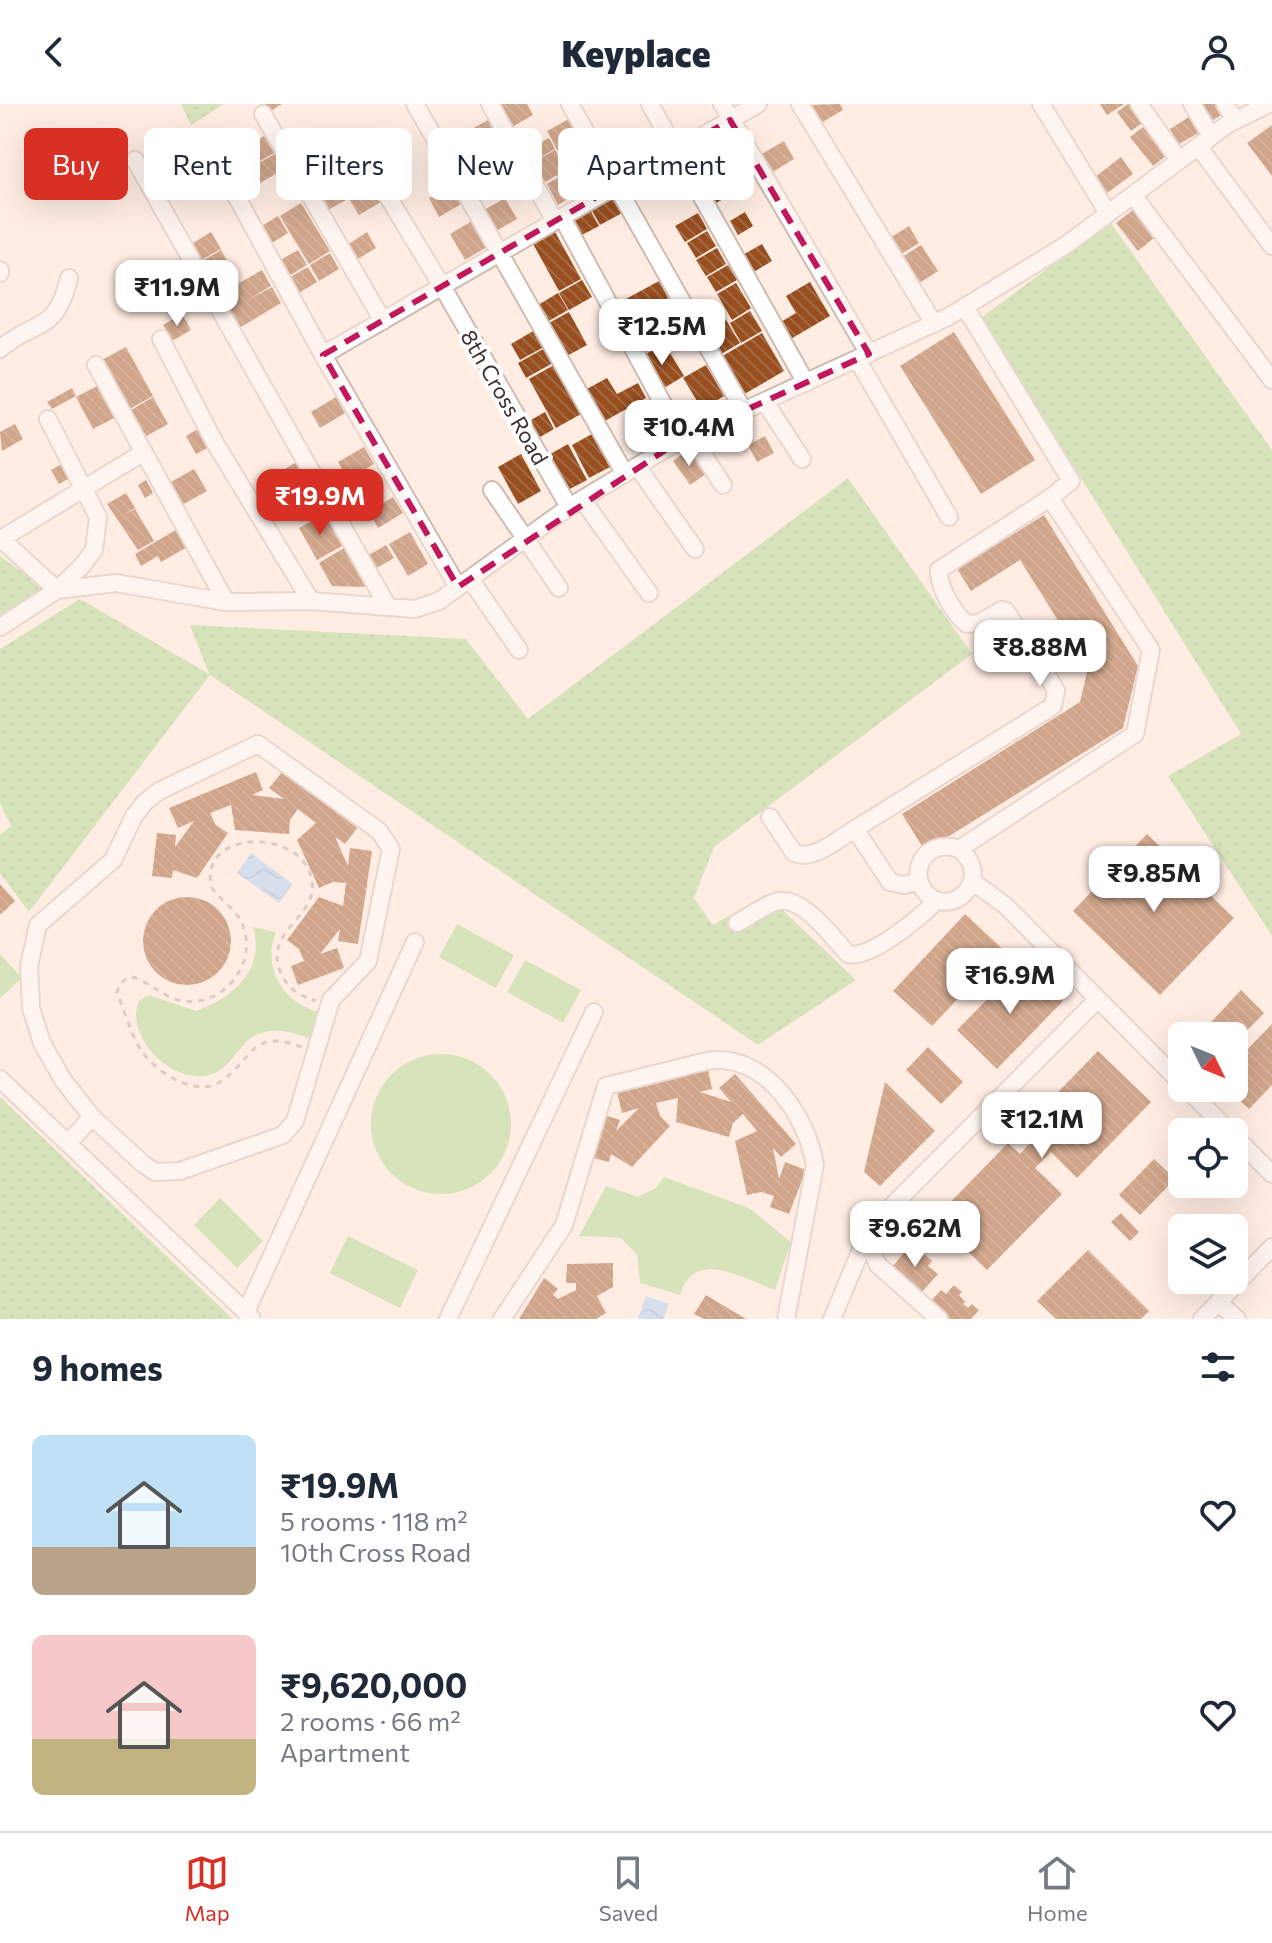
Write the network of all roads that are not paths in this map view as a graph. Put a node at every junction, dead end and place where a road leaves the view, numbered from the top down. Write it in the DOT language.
graph roads {
  1 [pos="415,104"];
  2 [pos="490,104"];
  3 [pos="570,104"];
  4 [pos="650,104"];
  5 [pos="722,104"];
  6 [pos="758,104"];
  7 [pos="800,104"];
  8 [pos="1041,104"];
  9 [pos="1139,104"];
  10 [pos="1192,104"];
  11 [pos="1225,104"];
  12 [pos="1269,104"];
  13 [pos="263,114"];
  14 [pos="730,120"];
  15 [pos="1235,120"];
  16 [pos="584,128"];
  17 [pos="663,128"];
  18 [pos="716,128"];
  19 [pos="1204,141"];
  20 [pos="135,160"];
  21 [pos="1179,160"];
  22 [pos="1133,195"];
  23 [pos="238,200"];
  24 [pos="390,200"];
  25 [pos="591,200"];
  26 [pos="625,200"];
  27 [pos="703,200"];
  28 [pos="1108,213"];
  29 [pos="558,219"];
  30 [pos="1272,246"];
  31 [pos="499,254"];
  32 [pos="69,278"];
  33 [pos="442,286"];
  34 [pos="965,307"];
  35 [pos="383,321"];
  36 [pos="934,324"];
  37 [pos="161,339"];
  38 [pos="0,349"];
  39 [pos="323,355"];
  40 [pos="863,357"];
  41 [pos="96,365"];
  42 [pos="1272,380"];
  43 [pos="806,383"];
  44 [pos="765,402"];
  45 [pos="744,411"];
  46 [pos="48,419"];
  47 [pos="686,438"];
  48 [pos="144,452"];
  49 [pos="802,459"];
  50 [pos="631,470"];
  51 [pos="723,485"];
  52 [pos="84,489"];
  53 [pos="492,490"];
  54 [pos="1050,498"];
  55 [pos="575,503"];
  56 [pos="949,517"];
  57 [pos="1,538"];
  58 [pos="525,539"];
  59 [pos="695,549"];
  60 [pos="464,583"];
  61 [pos="559,588"];
  62 [pos="57,590"];
  63 [pos="649,593"];
  64 [pos="311,601"];
  65 [pos="226,602"];
  66 [pos="388,607"];
  67 [pos="0,627"];
  68 [pos="519,650"];
  69 [pos="770,817"];
  70 [pos="855,829"];
  71 [pos="959,849"];
  72 [pos="919,881"];
  73 [pos="972,881"];
  74 [pos="937,900"];
  75 [pos="737,923"];
  76 [pos="415,942"];
  77 [pos="1098,999"];
  78 [pos="594,1012"];
  79 [pos="1168,1070"];
  80 [pos="0,1079"];
  81 [pos="1200,1102"];
  82 [pos="1216,1118"];
  83 [pos="94,1120"];
  84 [pos="71,1144"];
  85 [pos="1248,1150"];
  86 [pos="1272,1174"];
  87 [pos="866,1238"];
  88 [pos="1272,1247"];
  89 [pos="1218,1302"];
  90 [pos="250,1316"];
  91 [pos="448,1319"];
  92 [pos="502,1319"];
  93 [pos="786,1319"];
  94 [pos="832,1319"];
  95 [pos="939,1319"];
  96 [pos="1202,1319"];
  97 [pos="1237,1319"];
  1 -- 31 [label="street"];
  2 -- 29 [label="street"];
  3 -- 16 [label="street"];
  4 -- 17 [label="street"];
  5 -- 14 [label="street"];
  6 -- 14 [label="street"];
  7 -- 36 [label="street"];
  8 -- 28 [label="street"];
  9 -- 21 [label="street"];
  10 -- 19 [label="street"];
  11 -- 15 [label="street"];
  12 -- 15 [label="street"];
  13 -- 35 [label="street"];
  14 -- 18 [label="street"];
  14 -- 40 [label="street"];
  15 -- 19 [label="street"];
  19 -- 21 [label="street"];
  19 -- 30 [label="street"];
  20 -- 66 [label="street"];
  21 -- 22 [label="street"];
  22 -- 28 [label="street"];
  22 -- 42 [label="street"];
  23 -- 39 [label="street"];
  24 -- 33 [label="street, 8th Cross Road"];
  25 -- 29 [label="street"];
  26 -- 45 [label="street"];
  27 -- 43 [label="street"];
  28 -- 34 [label="street"];
  29 -- 31 [label="street"];
  29 -- 47 [label="street"];
  31 -- 33 [label="street"];
  31 -- 50 [label="street"];
  32 -- 38 [label="street"];
  33 -- 35 [label="street"];
  33 -- 55 [label="street, 8th Cross Road"];
  34 -- 36 [label="street"];
  34 -- 54 [label="street"];
  35 -- 39 [label="street"];
  36 -- 40 [label="street"];
  37 -- 64 [label="street"];
  39 -- 60 [label="street"];
  40 -- 43 [label="street"];
  40 -- 56 [label="street"];
  41 -- 48 [label="street"];
  43 -- 44 [label="street"];
  44 -- 45 [label="street"];
  44 -- 49 [label="street"];
  45 -- 47 [label="street"];
  46 -- 52 [label="street"];
  47 -- 50 [label="street"];
  47 -- 51 [label="street"];
  48 -- 52 [label="street"];
  48 -- 65 [label="street"];
  50 -- 55 [label="street"];
  50 -- 59 [label="street"];
  52 -- 57 [label="street"];
  52 -- 62 [label="street"];
  53 -- 58 [label="street"];
  54 -- 70 [label="street"];
  54 -- 71 [label="street"];
  55 -- 58 [label="street"];
  55 -- 63 [label="street, 8th Cross Road"];
  57 -- 62 [label="street"];
  58 -- 60 [label="street"];
  58 -- 61 [label="street"];
  60 -- 66 [label="street"];
  60 -- 68 [label="street"];
  62 -- 65 [label="street"];
  62 -- 67 [label="street"];
  64 -- 65 [label="street"];
  64 -- 66 [label="street"];
  69 -- 70 [label="street"];
  70 -- 72 [label="street"];
  71 -- 72 [label="street"];
  71 -- 73 [label="street"];
  72 -- 74 [label="street"];
  73 -- 74 [label="street"];
  73 -- 77 [label="street"];
  74 -- 75 [label="street"];
  76 -- 90 [label="street"];
  77 -- 79 [label="street"];
  77 -- 87 [label="street"];
  78 -- 91 [label="street"];
  80 -- 84 [label="street"];
  81 -- 82 [label="street"];
  83 -- 83 [label="street"];
  83 -- 84 [label="street"];
  84 -- 90 [label="street"];
  85 -- 86 [label="street"];
  87 -- 94 [label="street"];
  87 -- 95 [label="street"];
  88 -- 89 [label="street"];
  89 -- 96 [label="street"];
  89 -- 97 [label="street"];
  92 -- 93 [label="street"];
}
